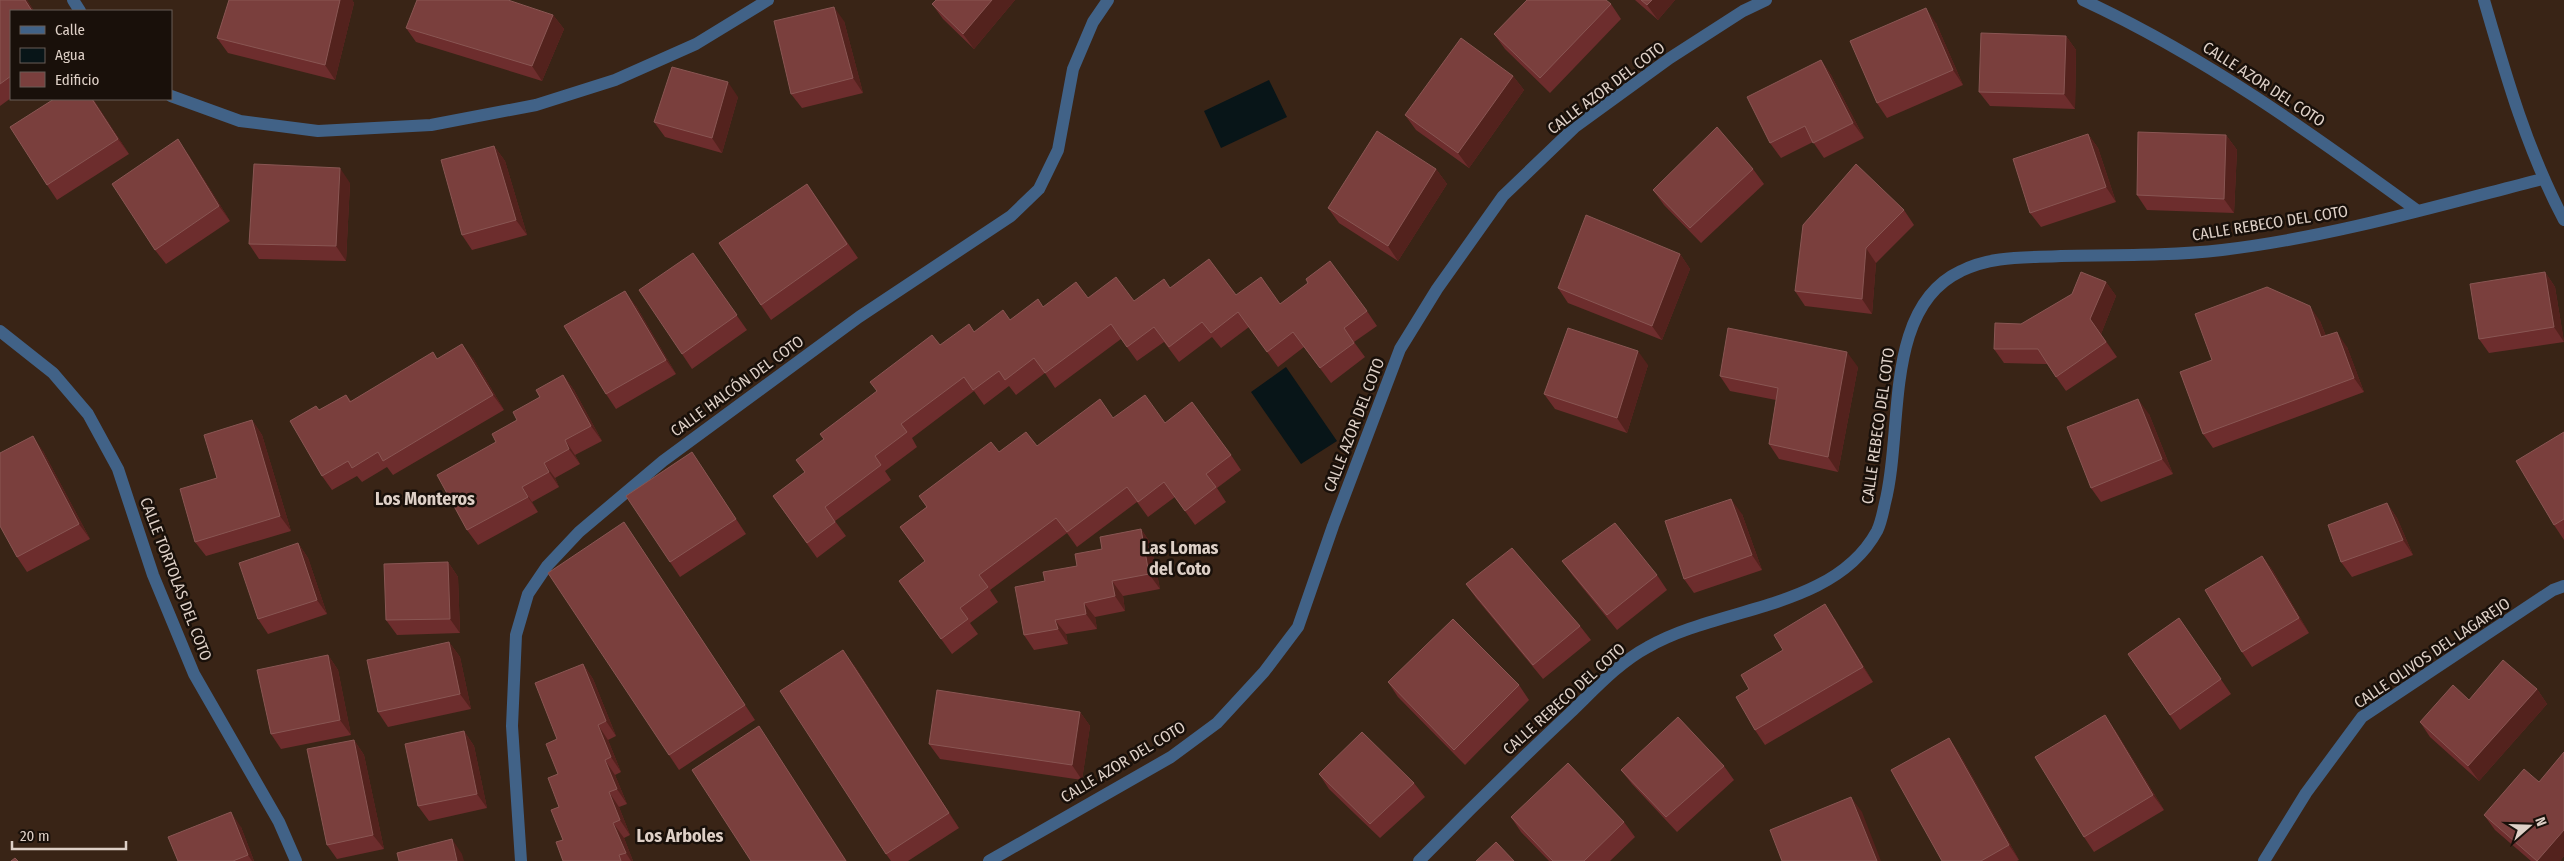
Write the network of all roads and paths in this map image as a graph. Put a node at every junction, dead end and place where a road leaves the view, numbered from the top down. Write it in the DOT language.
graph roads {
  1 [pos="768,0"];
  2 [pos="1108,0"];
  3 [pos="1766,0"];
  4 [pos="2083,0"];
  5 [pos="2484,0"];
  6 [pos="172,96"];
  7 [pos="2542,179"];
  8 [pos="2418,211"];
  9 [pos="2564,220"];
  10 [pos="0,331"];
  11 [pos="2564,586"];
  12 [pos="296,861"];
  13 [pos="521,861"];
  14 [pos="989,861"];
  15 [pos="1419,861"];
  16 [pos="2264,861"];
  1 -- 6 [label="street"];
  2 -- 13 [label="street, CALLE HALCÓN DEL COTO"];
  3 -- 14 [label="street, CALLE AZOR DEL COTO"];
  4 -- 8 [label="street, CALLE AZOR DEL COTO"];
  5 -- 7 [label="street"];
  7 -- 8 [label="street, CALLE REBECO DEL COTO"];
  7 -- 9 [label="street"];
  8 -- 15 [label="street, CALLE REBECO DEL COTO"];
  10 -- 12 [label="street, CALLE TORTOLAS DEL COTO"];
  11 -- 16 [label="street, CALLE OLIVOS DEL LAGAREJO"];
}
